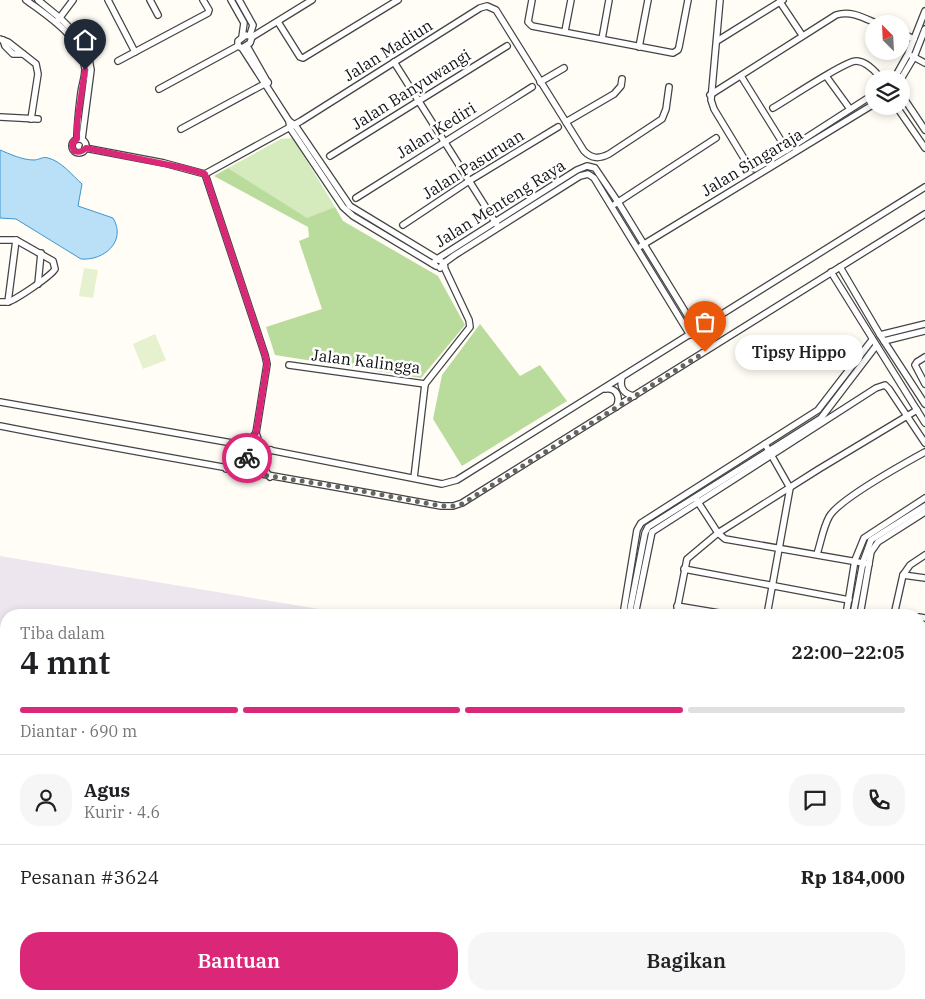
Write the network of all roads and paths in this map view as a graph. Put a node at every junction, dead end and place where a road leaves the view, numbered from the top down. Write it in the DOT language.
graph roads {
  1 [pos="26,0"];
  2 [pos="38,0"];
  3 [pos="74,0"];
  4 [pos="108,0"];
  5 [pos="151,0"];
  6 [pos="203,0"];
  7 [pos="231,0"];
  8 [pos="239,0"];
  9 [pos="312,0"];
  10 [pos="398,0"];
  11 [pos="532,0"];
  12 [pos="570,0"];
  13 [pos="609,0"];
  14 [pos="648,0"];
  15 [pos="688,0"];
  16 [pos="720,0"];
  17 [pos="782,1"];
  18 [pos="925,11"];
  19 [pos="158,15"];
  20 [pos="865,18"];
  21 [pos="58,20"];
  22 [pos="278,22"];
  23 [pos="925,29"];
  24 [pos="564,31"];
  25 [pos="802,35"];
  26 [pos="251,36"];
  27 [pos="242,37"];
  28 [pos="910,37"];
  29 [pos="2,39"];
  30 [pos="602,39"];
  31 [pos="914,39"];
  32 [pos="717,41"];
  33 [pos="507,46"];
  34 [pos="242,47"];
  35 [pos="639,47"];
  36 [pos="135,52"];
  37 [pos="911,55"];
  38 [pos="118,61"];
  39 [pos="394,62"];
  40 [pos="925,63"];
  41 [pos="564,68"];
  42 [pos="874,70"];
  43 [pos="900,70"];
  44 [pos="905,70"];
  45 [pos="741,76"];
  46 [pos="826,76"];
  47 [pos="622,79"];
  48 [pos="540,82"];
  49 [pos="267,85"];
  50 [pos="532,87"];
  51 [pos="669,87"];
  52 [pos="159,89"];
  53 [pos="710,95"];
  54 [pos="418,100"];
  55 [pos="865,100"];
  56 [pos="773,108"];
  57 [pos="910,108"];
  58 [pos="850,109"];
  59 [pos="865,109"];
  60 [pos="902,115"];
  61 [pos="0,117"];
  62 [pos="566,122"];
  63 [pos="293,126"];
  64 [pos="558,127"];
  65 [pos="181,129"];
  66 [pos="925,130"];
  67 [pos="716,138"];
  68 [pos="79,139"];
  69 [pos="444,141"];
  70 [pos="86,148"];
  71 [pos="925,148"];
  72 [pos="787,150"];
  73 [pos="330,156"];
  74 [pos="205,174"];
  75 [pos="470,181"];
  76 [pos="925,187"];
  77 [pos="356,198"];
  78 [pos="618,202"];
  79 [pos="611,206"];
  80 [pos="925,214"];
  81 [pos="495,222"];
  82 [pos="403,225"];
  83 [pos="499,228"];
  84 [pos="0,240"];
  85 [pos="16,240"];
  86 [pos="644,244"];
  87 [pos="637,248"];
  88 [pos="41,253"];
  89 [pos="435,261"];
  90 [pos="444,267"];
  91 [pos="840,267"];
  92 [pos="832,272"];
  93 [pos="38,284"];
  94 [pos="0,302"];
  95 [pos="8,302"];
  96 [pos="866,312"];
  97 [pos="858,316"];
  98 [pos="925,324"];
  99 [pos="697,331"];
  100 [pos="925,331"];
  101 [pos="690,334"];
  102 [pos="882,338"];
  103 [pos="872,340"];
  104 [pos="876,346"];
  105 [pos="925,356"];
  106 [pos="290,365"];
  107 [pos="622,377"];
  108 [pos="425,384"];
  109 [pos="925,384"];
  110 [pos="603,389"];
  111 [pos="634,396"];
  112 [pos="0,402"];
  113 [pos="925,404"];
  114 [pos="616,408"];
  115 [pos="917,410"];
  116 [pos="907,416"];
  117 [pos="825,418"];
  118 [pos="924,421"];
  119 [pos="0,426"];
  120 [pos="256,433"];
  121 [pos="233,444"];
  122 [pos="765,444"];
  123 [pos="925,444"];
  124 [pos="249,446"];
  125 [pos="258,448"];
  126 [pos="271,450"];
  127 [pos="925,452"];
  128 [pos="770,454"];
  129 [pos="226,469"];
  130 [pos="245,472"];
  131 [pos="252,473"];
  132 [pos="270,476"];
  133 [pos="414,478"];
  134 [pos="790,488"];
  135 [pos="691,491"];
  136 [pos="925,498"];
  137 [pos="697,500"];
  138 [pos="923,510"];
  139 [pos="884,528"];
  140 [pos="718,533"];
  141 [pos="780,548"];
  142 [pos="817,554"];
  143 [pos="925,555"];
  144 [pos="855,560"];
  145 [pos="866,563"];
  146 [pos="684,569"];
  147 [pos="903,575"];
  148 [pos="925,578"];
  149 [pos="773,586"];
  150 [pos="849,600"];
  151 [pos="677,606"];
  152 [pos="624,609"];
  153 [pos="630,609"];
  154 [pos="636,609"];
  155 [pos="677,609"];
  156 [pos="695,609"];
  157 [pos="768,609"];
  158 [pos="847,609"];
  159 [pos="854,609"];
  160 [pos="861,609"];
  161 [pos="895,609"];
  1 -- 21 [label="street"];
  2 -- 21 [label="street"];
  3 -- 21 [label="street"];
  4 -- 36 [label="street"];
  5 -- 19 [label="street"];
  6 -- 36 [label="street"];
  7 -- 27 [label="street"];
  8 -- 26 [label="street"];
  9 -- 22 [label="street"];
  10 -- 22 [label="street"];
  11 -- 24 [label="street"];
  12 -- 24 [label="street"];
  13 -- 30 [label="street"];
  14 -- 35 [label="street"];
  15 -- 35 [label="street"];
  16 -- 32 [label="street"];
  17 -- 25 [label="street"];
  17 -- 32 [label="street"];
  18 -- 31 [label="street"];
  20 -- 25 [label="street"];
  21 -- 68 [label="street"];
  22 -- 26 [label="street"];
  23 -- 37 [label="street"];
  24 -- 30 [label="street"];
  25 -- 45 [label="street"];
  26 -- 27 [label="street"];
  26 -- 34 [label="street"];
  27 -- 34 [label="street"];
  28 -- 31 [label="street"];
  29 -- 61 [label="street"];
  30 -- 35 [label="street"];
  31 -- 37 [label="street"];
  32 -- 53 [label="street"];
  33 -- 54 [label="street, Jalan Banyuwangi"];
  34 -- 49 [label="street, Jalan Menteng Raya"];
  34 -- 52 [label="street"];
  36 -- 38 [label="street"];
  37 -- 40 [label="street"];
  37 -- 43 [label="street"];
  37 -- 44 [label="street"];
  39 -- 48 [label="street, Jalan Madiun"];
  39 -- 54 [label="street"];
  39 -- 63 [label="street, Jalan Madiun"];
  41 -- 48 [label="street"];
  42 -- 46 [label="street"];
  45 -- 53 [label="street"];
  45 -- 72 [label="street"];
  46 -- 56 [label="street"];
  46 -- 58 [label="street"];
  47 -- 62 [label="street"];
  48 -- 62 [label="street, Jalan Madiun"];
  49 -- 63 [label="street, Jalan Menteng Raya"];
  49 -- 65 [label="street"];
  50 -- 69 [label="street, Jalan Kediri"];
  51 -- 62 [label="street, Jalan Madiun"];
  53 -- 72 [label="street"];
  54 -- 69 [label="street"];
  54 -- 73 [label="street, Jalan Banyuwangi"];
  55 -- 58 [label="street"];
  57 -- 66 [label="street"];
  58 -- 72 [label="street"];
  59 -- 86 [label="street, Jalan Singaraja"];
  60 -- 71 [label="street"];
  63 -- 74 [label="street, Jalan Madiun"];
  63 -- 89 [label="street, Jalan Menteng Raya"];
  64 -- 75 [label="street, Jalan Pasuruan"];
  67 -- 78 [label="street"];
  68 -- 70 [label="street"];
  68 -- 70 [label="street"];
  69 -- 75 [label="street"];
  69 -- 77 [label="street, Jalan Kediri"];
  70 -- 74 [label="street"];
  74 -- 120 [label="street"];
  75 -- 81 [label="street"];
  75 -- 82 [label="street, Jalan Pasuruan"];
  76 -- 99 [label="street"];
  78 -- 79 [label="street"];
  78 -- 81 [label="street, Jalan Menteng Raya"];
  78 -- 86 [label="street, Jalan Menteng Raya"];
  79 -- 83 [label="street, Jalan Menteng Raya"];
  79 -- 87 [label="street, Jalan Menteng Raya"];
  80 -- 91 [label="street"];
  81 -- 83 [label="street"];
  81 -- 89 [label="street, Jalan Menteng Raya"];
  83 -- 90 [label="street, Jalan Menteng Raya"];
  84 -- 85 [label="street"];
  85 -- 88 [label="street"];
  85 -- 95 [label="street"];
  86 -- 87 [label="street, Jalan Singaraja"];
  86 -- 99 [label="street, Jalan Menteng Raya"];
  87 -- 101 [label="street, Jalan Menteng Raya"];
  88 -- 93 [label="street"];
  88 -- 93 [label="street"];
  89 -- 90 [label="street, Jalan Menteng Raya"];
  90 -- 108 [label="street, Jalan Kalingga"];
  91 -- 92 [label="street"];
  91 -- 96 [label="street"];
  92 -- 97 [label="street"];
  92 -- 111 [label="street"];
  93 -- 95 [label="street"];
  94 -- 95 [label="street"];
  96 -- 97 [label="street"];
  96 -- 102 [label="street"];
  97 -- 103 [label="street"];
  98 -- 102 [label="street"];
  99 -- 101 [label="street"];
  100 -- 102 [label="street"];
  101 -- 107 [label="street"];
  102 -- 113 [label="street"];
  103 -- 104 [label="street"];
  103 -- 122 [label="street"];
  104 -- 115 [label="street"];
  104 -- 117 [label="street"];
  105 -- 109 [label="street"];
  106 -- 108 [label="street, Jalan Kalingga"];
  107 -- 110 [label="street"];
  107 -- 111 [label="street"];
  108 -- 133 [label="street"];
  110 -- 114 [label="street"];
  110 -- 133 [label="street"];
  111 -- 114 [label="street"];
  112 -- 121 [label="street"];
  114 -- 132 [label="street"];
  115 -- 116 [label="street"];
  115 -- 118 [label="street"];
  116 -- 117 [label="street"];
  116 -- 123 [label="street"];
  116 -- 134 [label="street"];
  117 -- 128 [label="street"];
  119 -- 129 [label="street"];
  120 -- 124 [label="street"];
  120 -- 125 [label="street"];
  121 -- 124 [label="street"];
  121 -- 129 [label="street"];
  122 -- 128 [label="street"];
  122 -- 135 [label="street"];
  124 -- 125 [label="street"];
  124 -- 130 [label="street"];
  125 -- 126 [label="street"];
  125 -- 131 [label="street"];
  126 -- 132 [label="street"];
  126 -- 133 [label="street"];
  127 -- 142 [label="street"];
  128 -- 134 [label="street"];
  128 -- 137 [label="street"];
  129 -- 130 [label="street"];
  130 -- 131 [label="street"];
  131 -- 132 [label="street"];
  134 -- 140 [label="street"];
  134 -- 141 [label="street"];
  135 -- 137 [label="street"];
  135 -- 152 [label="street"];
  136 -- 139 [label="street"];
  137 -- 140 [label="street"];
  137 -- 153 [label="street"];
  137 -- 154 [label="street"];
  138 -- 139 [label="street"];
  138 -- 145 [label="street"];
  139 -- 144 [label="street"];
  139 -- 145 [label="street"];
  140 -- 141 [label="street"];
  140 -- 146 [label="street"];
  141 -- 142 [label="street"];
  141 -- 149 [label="street"];
  142 -- 144 [label="street"];
  143 -- 147 [label="street"];
  144 -- 145 [label="street"];
  144 -- 150 [label="street"];
  145 -- 159 [label="street"];
  145 -- 160 [label="street"];
  146 -- 149 [label="street"];
  146 -- 151 [label="street"];
  147 -- 148 [label="street"];
  147 -- 161 [label="street"];
  149 -- 150 [label="street"];
  149 -- 157 [label="street"];
  150 -- 158 [label="street"];
  151 -- 155 [label="street"];
  151 -- 156 [label="street"];
}
